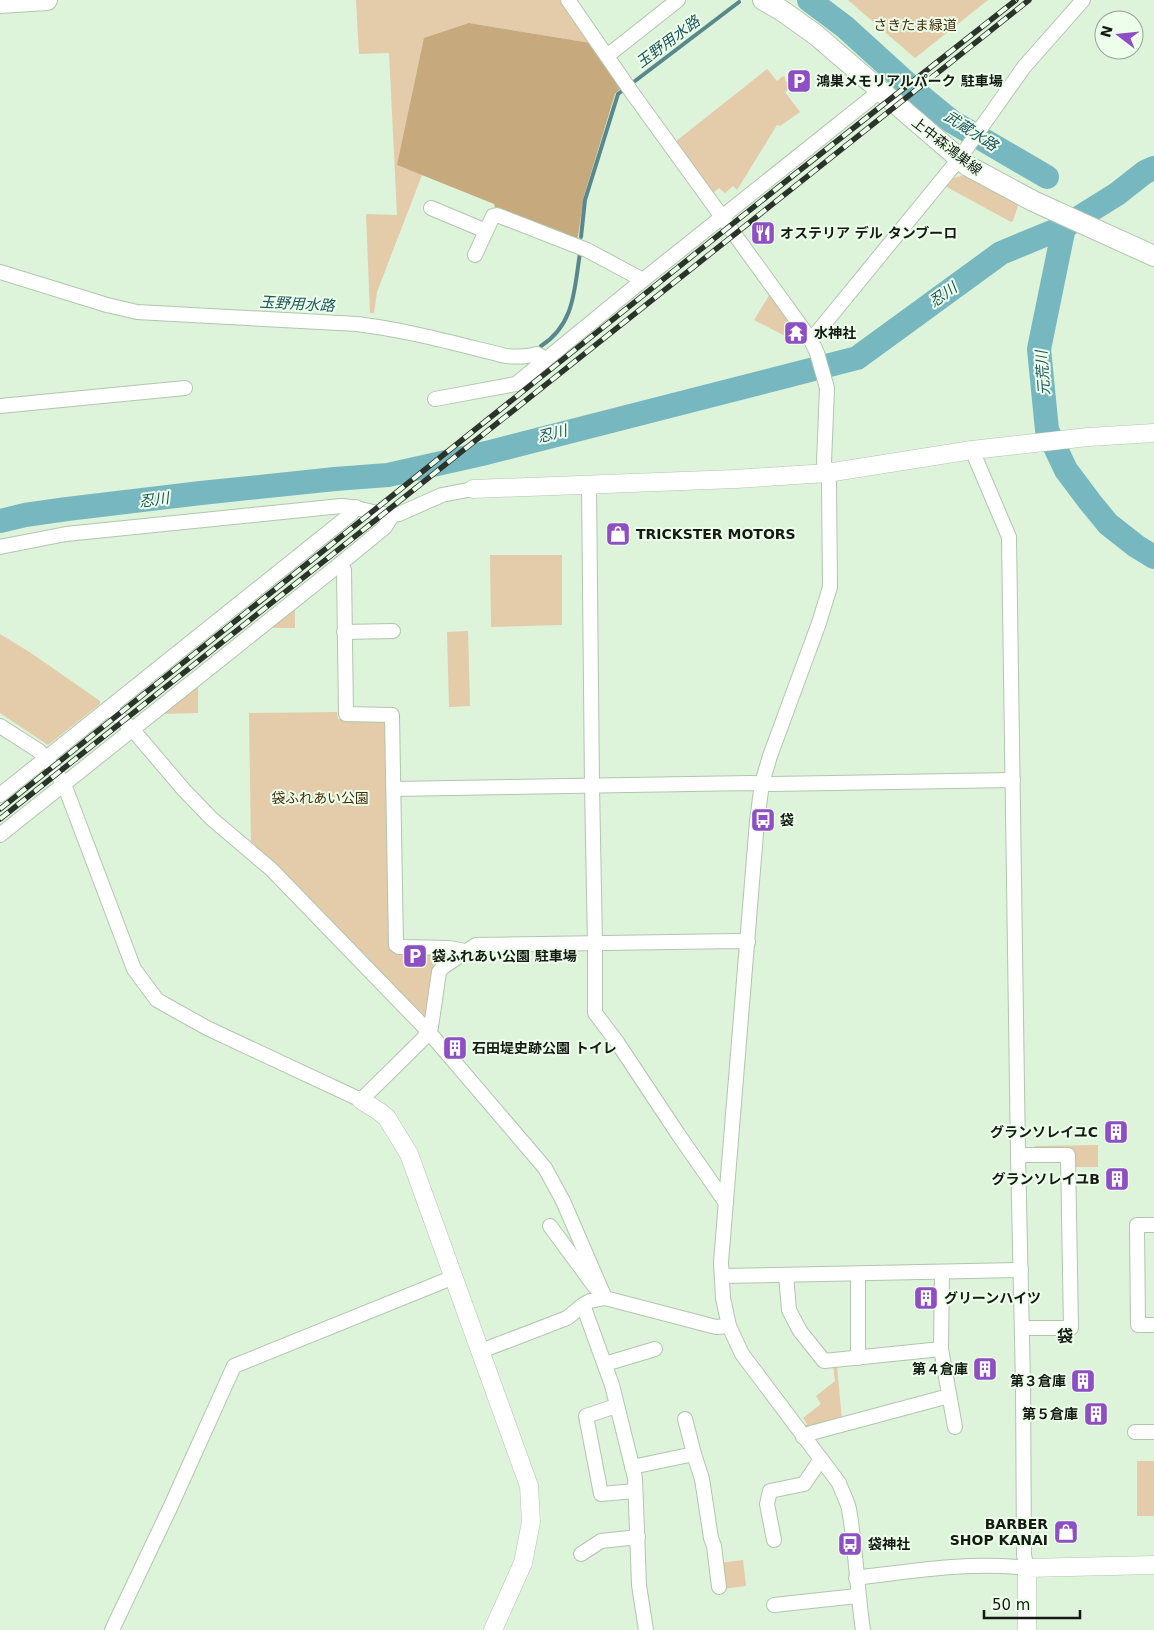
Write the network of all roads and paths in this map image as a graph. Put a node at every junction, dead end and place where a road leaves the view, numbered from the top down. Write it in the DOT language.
graph roads {
  1 [pos="47,0"];
  2 [pos="568,0"];
  3 [pos="678,0"];
  4 [pos="763,0"];
  5 [pos="1083,0"];
  6 [pos="0,3"];
  7 [pos="607,56"];
  8 [pos="880,91"];
  9 [pos="963,154"];
  10 [pos="431,208"];
  11 [pos="722,217"];
  12 [pos="486,231"];
  13 [pos="475,255"];
  14 [pos="1154,256"];
  15 [pos="0,272"];
  16 [pos="643,280"];
  17 [pos="811,340"];
  18 [pos="545,359"];
  19 [pos="185,388"];
  20 [pos="435,399"];
  21 [pos="0,406"];
  22 [pos="1154,433"];
  23 [pos="972,450"];
  24 [pos="826,473"];
  25 [pos="589,484"];
  26 [pos="473,489"];
  27 [pos="356,507"];
  28 [pos="392,516"];
  29 [pos="0,547"];
  30 [pos="340,564"];
  31 [pos="393,631"];
  32 [pos="344,632"];
  33 [pos="109,708"];
  34 [pos="0,726"];
  35 [pos="133,730"];
  36 [pos="46,758"];
  37 [pos="1013,780"];
  38 [pos="762,783"];
  39 [pos="64,784"];
  40 [pos="592,786"];
  41 [pos="394,789"];
  42 [pos="0,795"];
  43 [pos="0,835"];
  44 [pos="748,942"];
  45 [pos="595,944"];
  46 [pos="465,951"];
  47 [pos="428,1031"];
  48 [pos="360,1100"];
  49 [pos="1018,1155"];
  50 [pos="726,1203"];
  51 [pos="1154,1225"];
  52 [pos="550,1226"];
  53 [pos="1021,1270"];
  54 [pos="942,1272"];
  55 [pos="858,1274"];
  56 [pos="786,1275"];
  57 [pos="454,1276"];
  58 [pos="722,1276"];
  59 [pos="604,1298"];
  60 [pos="583,1305"];
  61 [pos="1154,1325"];
  62 [pos="729,1326"];
  63 [pos="1022,1328"];
  64 [pos="655,1349"];
  65 [pos="941,1349"];
  66 [pos="481,1351"];
  67 [pos="858,1358"];
  68 [pos="605,1364"];
  69 [pos="948,1396"];
  70 [pos="616,1406"];
  71 [pos="685,1419"];
  72 [pos="955,1426"];
  73 [pos="1135,1432"];
  74 [pos="1154,1432"];
  75 [pos="803,1437"];
  76 [pos="694,1454"];
  77 [pos="821,1459"];
  78 [pos="632,1467"];
  79 [pos="636,1491"];
  80 [pos="638,1538"];
  81 [pos="774,1540"];
  82 [pos="582,1554"];
  83 [pos="1154,1565"];
  84 [pos="1027,1568"];
  85 [pos="856,1578"];
  86 [pos="719,1587"];
  87 [pos="858,1596"];
  88 [pos="774,1605"];
  89 [pos="112,1630"];
  90 [pos="493,1630"];
  91 [pos="646,1630"];
  92 [pos="863,1630"];
  93 [pos="1027,1630"];
  1 -- 6 [label="main road"];
  2 -- 7 [label="street"];
  3 -- 7 [label="street"];
  4 -- 8 [label="main road, 上中森鴻巣線"];
  5 -- 9 [label="street"];
  7 -- 11 [label="street"];
  8 -- 9 [label="main road, 上中森鴻巣線"];
  8 -- 11 [label="street"];
  9 -- 14 [label="main road, 上中森鴻巣線"];
  9 -- 17 [label="street"];
  10 -- 12 [label="street"];
  11 -- 16 [label="street"];
  11 -- 17 [label="street"];
  12 -- 13 [label="street"];
  12 -- 16 [label="street"];
  15 -- 18 [label="street"];
  16 -- 18 [label="street"];
  17 -- 24 [label="street"];
  18 -- 20 [label="street"];
  19 -- 21 [label="street"];
  22 -- 23 [label="street"];
  23 -- 24 [label="street"];
  23 -- 37 [label="street"];
  24 -- 25 [label="street"];
  24 -- 38 [label="street"];
  25 -- 26 [label="street"];
  25 -- 40 [label="street"];
  26 -- 28 [label="street"];
  27 -- 28 [label="street"];
  27 -- 29 [label="street"];
  27 -- 33 [label="street"];
  28 -- 30 [label="street"];
  30 -- 32 [label="street"];
  30 -- 35 [label="street"];
  31 -- 32 [label="street"];
  32 -- 41 [label="street"];
  33 -- 35 [label="street"];
  33 -- 36 [label="street"];
  34 -- 36 [label="street"];
  35 -- 39 [label="street"];
  35 -- 47 [label="street"];
  36 -- 39 [label="street"];
  36 -- 42 [label="street"];
  37 -- 38 [label="street"];
  37 -- 49 [label="street"];
  38 -- 40 [label="street"];
  38 -- 44 [label="street"];
  39 -- 43 [label="street"];
  39 -- 48 [label="street"];
  40 -- 41 [label="street"];
  40 -- 45 [label="street"];
  41 -- 46 [label="street"];
  44 -- 45 [label="street"];
  44 -- 50 [label="street"];
  45 -- 46 [label="street"];
  45 -- 50 [label="street"];
  46 -- 47 [label="street"];
  47 -- 48 [label="street"];
  47 -- 59 [label="street"];
  48 -- 57 [label="street"];
  49 -- 53 [label="street"];
  49 -- 63 [label="street"];
  50 -- 58 [label="street"];
  51 -- 61 [label="street"];
  52 -- 59 [label="street"];
  53 -- 54 [label="street"];
  53 -- 63 [label="street"];
  54 -- 55 [label="street"];
  54 -- 65 [label="street"];
  55 -- 56 [label="street"];
  55 -- 67 [label="street"];
  56 -- 58 [label="street"];
  56 -- 67 [label="street"];
  57 -- 66 [label="street"];
  57 -- 89 [label="street"];
  58 -- 62 [label="street"];
  59 -- 60 [label="street"];
  59 -- 62 [label="street"];
  60 -- 66 [label="street"];
  60 -- 68 [label="street"];
  62 -- 75 [label="street"];
  63 -- 84 [label="street"];
  64 -- 68 [label="street"];
  65 -- 67 [label="street"];
  65 -- 69 [label="street"];
  66 -- 90 [label="street"];
  68 -- 70 [label="street"];
  69 -- 72 [label="street"];
  69 -- 75 [label="street"];
  70 -- 78 [label="street"];
  70 -- 79 [label="street"];
  71 -- 76 [label="street"];
  73 -- 74 [label="street"];
  75 -- 77 [label="street"];
  76 -- 78 [label="street"];
  76 -- 86 [label="street"];
  77 -- 81 [label="street"];
  77 -- 85 [label="street"];
  78 -- 79 [label="street"];
  79 -- 80 [label="street"];
  80 -- 82 [label="street"];
  80 -- 91 [label="street"];
  83 -- 84 [label="street"];
  84 -- 85 [label="street"];
  84 -- 93 [label="street"];
  85 -- 87 [label="street"];
  87 -- 88 [label="street"];
  87 -- 92 [label="street"];
}
